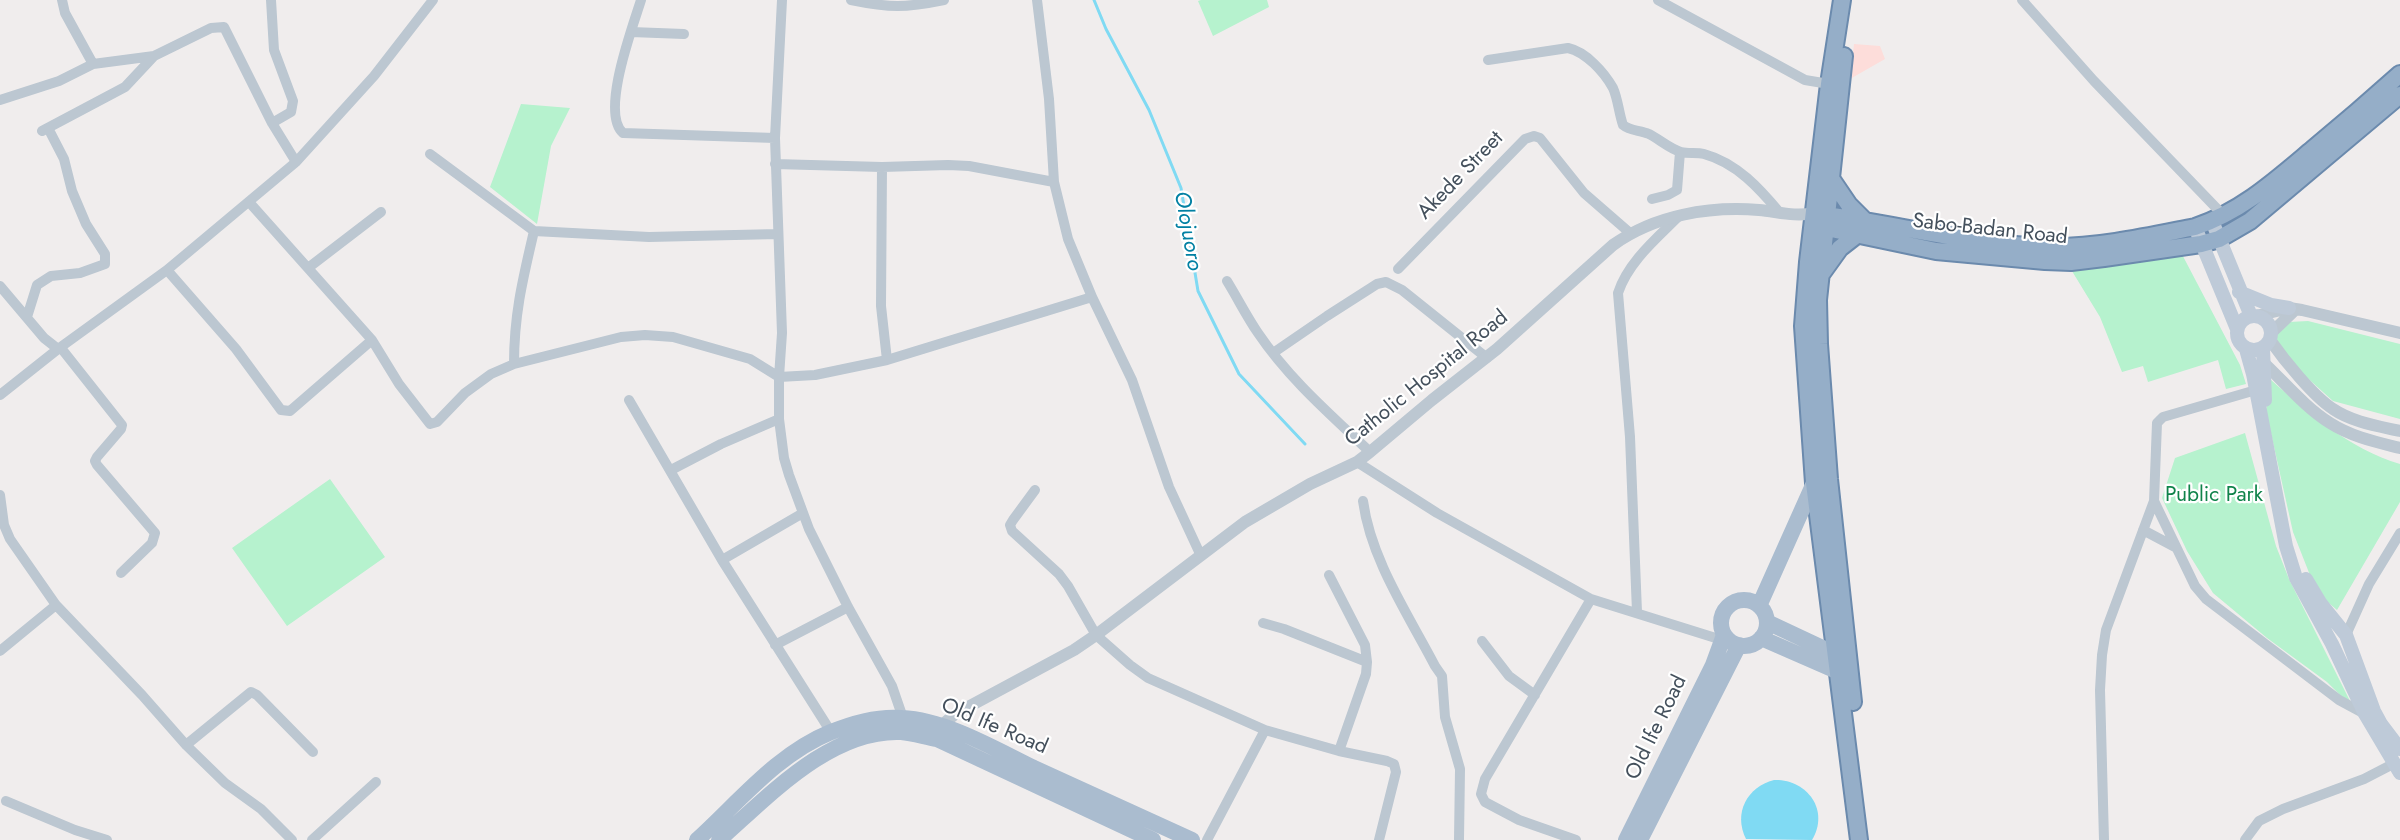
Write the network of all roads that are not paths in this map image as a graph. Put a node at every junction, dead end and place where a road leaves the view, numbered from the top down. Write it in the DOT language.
graph roads {
  1 [pos="62,0"];
  2 [pos="271,0"];
  3 [pos="433,0"];
  4 [pos="641,0"];
  5 [pos="782,0"];
  6 [pos="851,0"];
  7 [pos="944,0"];
  8 [pos="1036,0"];
  9 [pos="1658,0"];
  10 [pos="1842,0"];
  11 [pos="1852,0"];
  12 [pos="2022,0"];
  13 [pos="631,32"];
  14 [pos="684,34"];
  15 [pos="154,56"];
  16 [pos="1488,60"];
  17 [pos="93,64"];
  18 [pos="2400,74"];
  19 [pos="1828,84"];
  20 [pos="2400,95"];
  21 [pos="0,100"];
  22 [pos="2360,119"];
  23 [pos="272,123"];
  24 [pos="775,138"];
  25 [pos="1680,152"];
  26 [pos="430,154"];
  27 [pos="296,162"];
  28 [pos="775,164"];
  29 [pos="882,167"];
  30 [pos="1830,177"];
  31 [pos="1054,182"];
  32 [pos="1652,199"];
  33 [pos="249,202"];
  34 [pos="381,212"];
  35 [pos="1780,213"];
  36 [pos="1680,216"];
  37 [pos="2218,219"];
  38 [pos="1820,220"];
  39 [pos="2195,227"];
  40 [pos="1870,230"];
  41 [pos="534,231"];
  42 [pos="1630,233"];
  43 [pos="778,234"];
  44 [pos="2219,238"];
  45 [pos="2201,244"];
  46 [pos="308,268"];
  47 [pos="1398,269"];
  48 [pos="167,270"];
  49 [pos="1820,276"];
  50 [pos="1227,281"];
  51 [pos="0,286"];
  52 [pos="2240,292"];
  53 [pos="1092,297"];
  54 [pos="2292,309"];
  55 [pos="2253,316"];
  56 [pos="27,318"];
  57 [pos="2237,329"];
  58 [pos="2400,333"];
  59 [pos="372,340"];
  60 [pos="2268,340"];
  61 [pos="60,349"];
  62 [pos="2246,349"];
  63 [pos="1273,353"];
  64 [pos="1487,358"];
  65 [pos="887,360"];
  66 [pos="514,364"];
  67 [pos="2265,364"];
  68 [pos="779,377"];
  69 [pos="2256,390"];
  70 [pos="0,395"];
  71 [pos="629,400"];
  72 [pos="779,419"];
  73 [pos="2400,431"];
  74 [pos="2400,448"];
  75 [pos="1370,453"];
  76 [pos="1357,462"];
  77 [pos="671,470"];
  78 [pos="1814,483"];
  79 [pos="1035,490"];
  80 [pos="0,495"];
  81 [pos="1363,501"];
  82 [pos="2154,501"];
  83 [pos="803,513"];
  84 [pos="2,526"];
  85 [pos="2143,530"];
  86 [pos="2400,533"];
  87 [pos="2175,548"];
  88 [pos="1201,556"];
  89 [pos="722,560"];
  90 [pos="121,573"];
  91 [pos="1329,575"];
  92 [pos="1591,599"];
  93 [pos="57,605"];
  94 [pos="1759,606"];
  95 [pos="848,607"];
  96 [pos="1638,612"];
  97 [pos="1767,622"];
  98 [pos="1263,623"];
  99 [pos="1096,635"];
  100 [pos="2346,635"];
  101 [pos="1761,638"];
  102 [pos="1728,640"];
  103 [pos="1482,641"];
  104 [pos="775,645"];
  105 [pos="0,651"];
  106 [pos="1367,662"];
  107 [pos="1844,666"];
  108 [pos="1535,695"];
  109 [pos="2365,714"];
  110 [pos="903,718"];
  111 [pos="941,726"];
  112 [pos="1265,730"];
  113 [pos="831,732"];
  114 [pos="186,746"];
  115 [pos="2400,749"];
  116 [pos="1339,751"];
  117 [pos="313,752"];
  118 [pos="2396,768"];
  119 [pos="376,782"];
  120 [pos="6,801"];
  121 [pos="107,840"];
  122 [pos="292,840"];
  123 [pos="312,840"];
  124 [pos="697,840"];
  125 [pos="719,840"];
  126 [pos="1153,840"];
  127 [pos="1192,840"];
  128 [pos="1207,840"];
  129 [pos="1379,840"];
  130 [pos="1459,840"];
  131 [pos="1576,840"];
  132 [pos="1626,840"];
  133 [pos="1640,840"];
  134 [pos="1859,840"];
  135 [pos="1869,840"];
  136 [pos="2104,840"];
  137 [pos="2246,840"];
  1 -- 17 [label="street"];
  2 -- 23 [label="street"];
  3 -- 27 [label="street"];
  4 -- 13 [label="street"];
  5 -- 24 [label="street"];
  6 -- 7 [label="street"];
  8 -- 31 [label="street"];
  9 -- 19 [label="street"];
  10 -- 19 [label="highway"];
  11 -- 30 [label="highway"];
  12 -- 37 [label="street"];
  13 -- 14 [label="street"];
  13 -- 24 [label="street"];
  15 -- 17 [label="street"];
  15 -- 23 [label="street"];
  15 -- 56 [label="street"];
  16 -- 25 [label="street"];
  17 -- 21 [label="street"];
  18 -- 22 [label="highway, Sabo-Badan Road"];
  19 -- 38 [label="highway"];
  20 -- 22 [label="highway, Sabo-Badan Road"];
  22 -- 37 [label="highway, Sabo-Badan Road"];
  22 -- 44 [label="highway, Sabo-Badan Road"];
  23 -- 27 [label="street"];
  24 -- 28 [label="street"];
  25 -- 32 [label="street"];
  25 -- 35 [label="street"];
  26 -- 41 [label="street"];
  27 -- 33 [label="street"];
  28 -- 29 [label="street"];
  28 -- 43 [label="street"];
  29 -- 31 [label="street"];
  29 -- 65 [label="street"];
  30 -- 38 [label="highway"];
  30 -- 40 [label="highway"];
  31 -- 53 [label="street"];
  33 -- 46 [label="street"];
  33 -- 48 [label="street"];
  34 -- 46 [label="street"];
  35 -- 36 [label="street, Catholic Hospital Road"];
  35 -- 38 [label="street, Catholic Hospital Road"];
  36 -- 42 [label="street, Catholic Hospital Road"];
  36 -- 96 [label="street"];
  37 -- 39 [label="highway, Sabo-Badan Road"];
  37 -- 44 [label="main road"];
  38 -- 40 [label="highway, Sabo-Badan Road"];
  38 -- 49 [label="highway"];
  38 -- 78 [label="highway"];
  39 -- 40 [label="highway, Sabo-Badan Road"];
  39 -- 45 [label="main road"];
  40 -- 45 [label="highway, Sabo-Badan Road"];
  40 -- 49 [label="highway"];
  41 -- 43 [label="street"];
  41 -- 66 [label="street"];
  42 -- 47 [label="street, Akede Street"];
  42 -- 64 [label="street, Catholic Hospital Road"];
  43 -- 68 [label="street"];
  44 -- 45 [label="highway, Sabo-Badan Road"];
  44 -- 52 [label="main road"];
  45 -- 57 [label="main road"];
  46 -- 59 [label="street"];
  48 -- 59 [label="street"];
  48 -- 61 [label="street"];
  49 -- 107 [label="highway"];
  50 -- 63 [label="street"];
  51 -- 56 [label="street"];
  52 -- 54 [label="main road"];
  52 -- 55 [label="main road"];
  53 -- 65 [label="street"];
  53 -- 88 [label="street"];
  54 -- 55 [label="street"];
  54 -- 58 [label="street"];
  54 -- 60 [label="street"];
  55 -- 57 [label="main road"];
  55 -- 60 [label="main road"];
  56 -- 61 [label="street"];
  57 -- 62 [label="main road"];
  59 -- 66 [label="street"];
  60 -- 62 [label="main road"];
  60 -- 67 [label="main road"];
  60 -- 73 [label="street"];
  61 -- 70 [label="street"];
  61 -- 90 [label="street"];
  62 -- 69 [label="main road"];
  63 -- 64 [label="street"];
  63 -- 75 [label="street"];
  64 -- 75 [label="street, Catholic Hospital Road"];
  65 -- 68 [label="street"];
  66 -- 68 [label="street"];
  67 -- 74 [label="street"];
  67 -- 100 [label="main road"];
  68 -- 72 [label="street"];
  69 -- 82 [label="street"];
  69 -- 109 [label="main road"];
  71 -- 77 [label="street"];
  72 -- 77 [label="street"];
  72 -- 83 [label="street"];
  75 -- 76 [label="street, Catholic Hospital Road"];
  76 -- 88 [label="street, Catholic Hospital Road"];
  76 -- 92 [label="street"];
  77 -- 89 [label="street"];
  78 -- 94 [label="main road"];
  78 -- 107 [label="highway"];
  79 -- 99 [label="street"];
  80 -- 84 [label="street"];
  81 -- 130 [label="street"];
  82 -- 85 [label="street"];
  82 -- 87 [label="street"];
  83 -- 89 [label="street"];
  83 -- 95 [label="street"];
  84 -- 93 [label="street"];
  85 -- 87 [label="street"];
  85 -- 136 [label="street"];
  86 -- 100 [label="street"];
  87 -- 109 [label="street"];
  88 -- 99 [label="street, Catholic Hospital Road"];
  89 -- 104 [label="street"];
  91 -- 106 [label="street"];
  92 -- 96 [label="street"];
  92 -- 108 [label="street"];
  93 -- 105 [label="street"];
  93 -- 114 [label="street"];
  94 -- 97 [label="main road"];
  94 -- 102 [label="main road, Old Ife Road"];
  95 -- 104 [label="street"];
  95 -- 110 [label="street"];
  96 -- 102 [label="street"];
  97 -- 101 [label="main road"];
  97 -- 107 [label="main road"];
  98 -- 106 [label="street"];
  99 -- 111 [label="street, Catholic Hospital Road"];
  99 -- 112 [label="street"];
  100 -- 115 [label="main road"];
  101 -- 102 [label="main road"];
  101 -- 107 [label="main road"];
  102 -- 132 [label="main road, Old Ife Road"];
  102 -- 133 [label="main road, Old Ife Road"];
  103 -- 108 [label="street"];
  104 -- 113 [label="street"];
  106 -- 116 [label="street"];
  107 -- 134 [label="highway"];
  107 -- 135 [label="highway"];
  108 -- 131 [label="street"];
  109 -- 118 [label="main road"];
  110 -- 111 [label="main road, Old Ife Road"];
  110 -- 113 [label="main road, Old Ife Road"];
  111 -- 127 [label="main road, Old Ife Road"];
  112 -- 116 [label="street"];
  112 -- 128 [label="street"];
  113 -- 124 [label="main road, Old Ife Road"];
  114 -- 117 [label="street"];
  114 -- 122 [label="street"];
  116 -- 129 [label="street"];
  118 -- 137 [label="street"];
  119 -- 123 [label="street"];
  120 -- 121 [label="street"];
  125 -- 126 [label="main road, Old Ife Road"];
}
